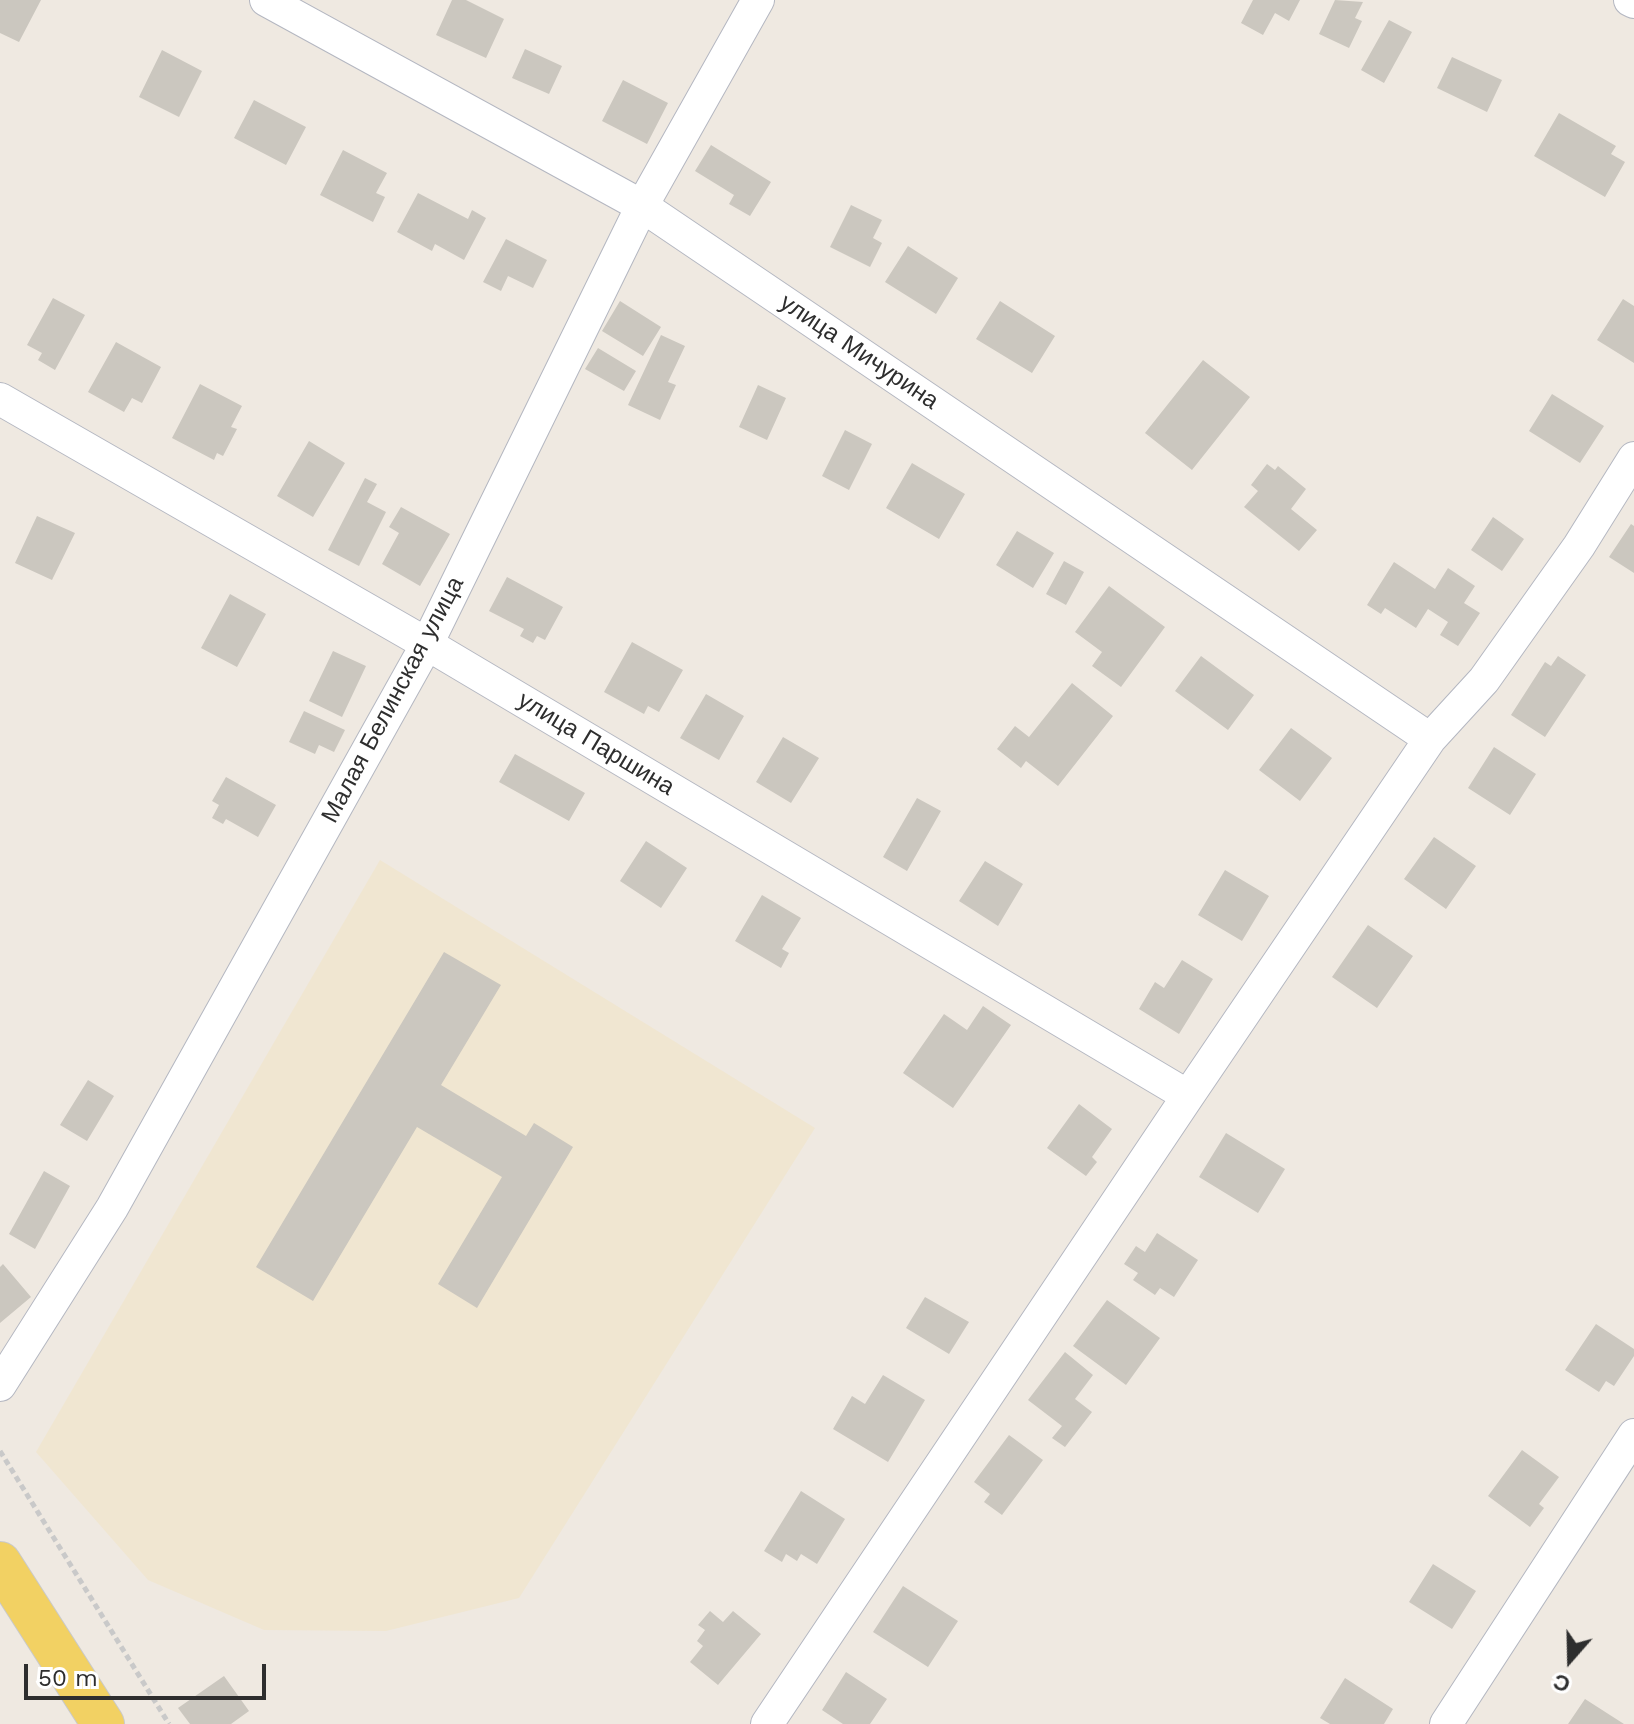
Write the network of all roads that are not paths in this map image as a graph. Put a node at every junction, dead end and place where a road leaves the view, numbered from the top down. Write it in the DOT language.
graph roads {
  1 [pos="266,0"];
  2 [pos="758,0"];
  3 [pos="642,206"];
  4 [pos="0,399"];
  5 [pos="1634,458"];
  6 [pos="427,644"];
  7 [pos="1430,739"];
  8 [pos="1188,1096"];
  9 [pos="0,1385"];
  10 [pos="1634,1435"];
  11 [pos="0,1563"];
  12 [pos="103,1724"];
  13 [pos="767,1724"];
  14 [pos="1446,1724"];
  1 -- 3 [label="street, улица Мичурина"];
  2 -- 3 [label="street, Малая Белинская улица"];
  3 -- 6 [label="street, Малая Белинская улица"];
  3 -- 7 [label="street, улица Мичурина"];
  4 -- 6 [label="street, улица Паршина"];
  5 -- 7 [label="street"];
  6 -- 8 [label="street, улица Паршина"];
  6 -- 9 [label="street, Малая Белинская улица"];
  7 -- 8 [label="street"];
  8 -- 13 [label="street"];
  10 -- 14 [label="street"];
  11 -- 12 [label="main road"];
}
